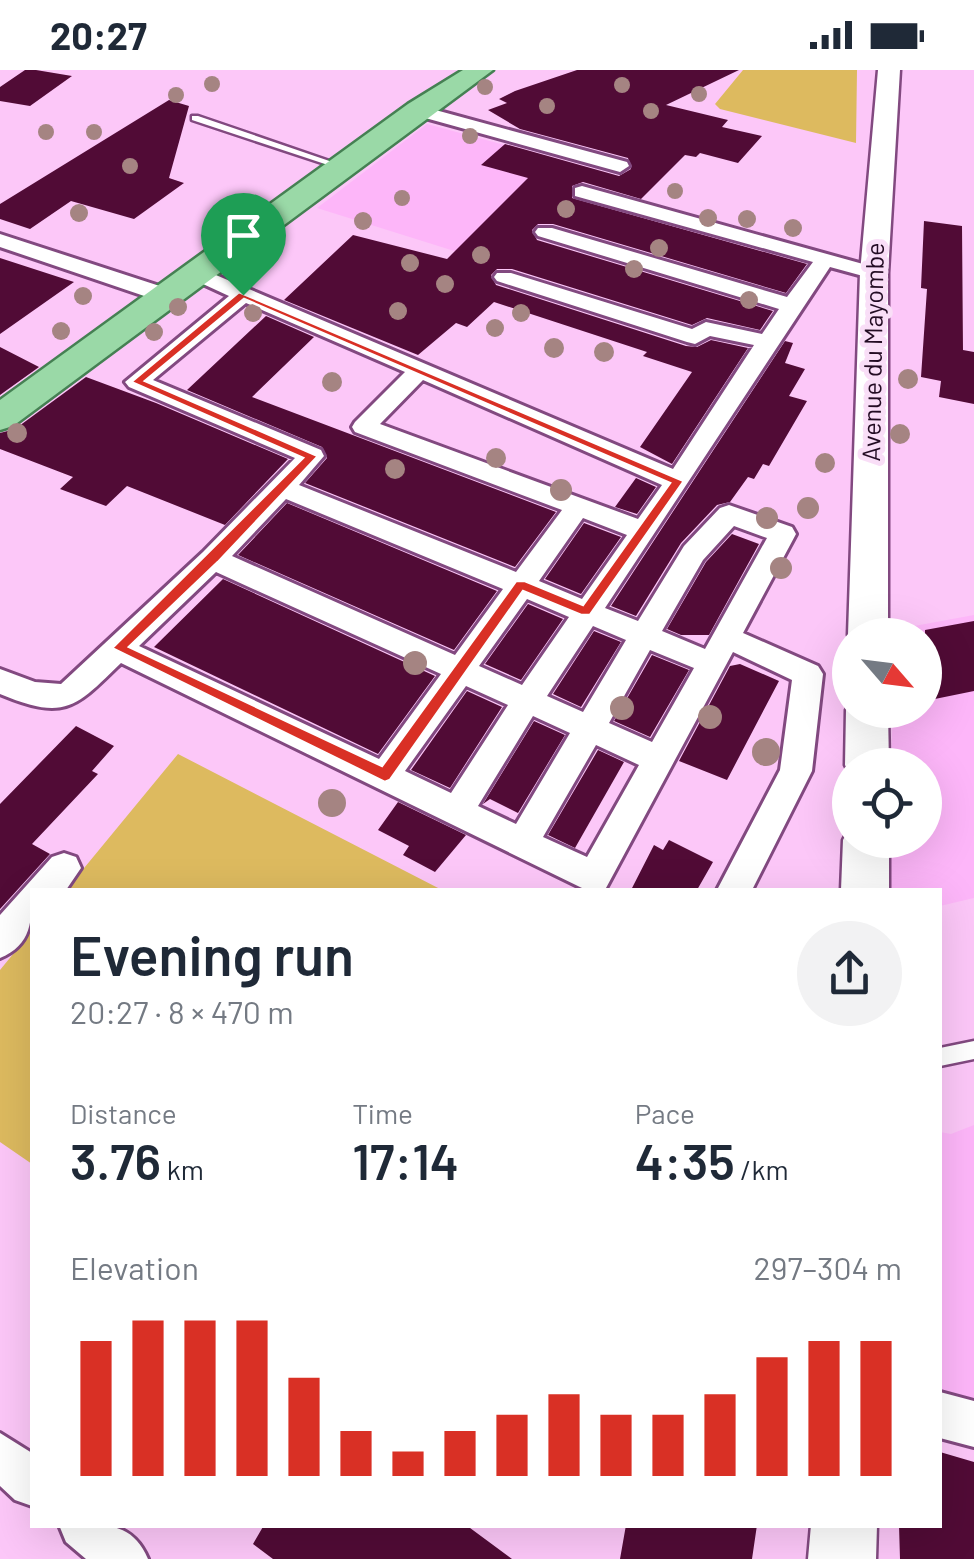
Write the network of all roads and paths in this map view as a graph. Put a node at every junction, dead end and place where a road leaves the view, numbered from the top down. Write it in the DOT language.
graph roads {
  1 [pos="480,70"];
  2 [pos="889,70"];
  3 [pos="417,110"];
  4 [pos="195,118"];
  5 [pos="340,166"];
  6 [pos="620,166"];
  7 [pos="582,192"];
  8 [pos="545,232"];
  9 [pos="0,240"];
  10 [pos="825,260"];
  11 [pos="874,273"];
  12 [pos="198,274"];
  13 [pos="504,277"];
  14 [pos="243,295"];
  15 [pos="167,296"];
  16 [pos="790,306"];
  17 [pos="766,340"];
  18 [pos="420,370"];
  19 [pos="0,418"];
  20 [pos="678,481"];
  21 [pos="283,488"];
  22 [pos="579,505"];
  23 [pos="641,530"];
  24 [pos="214,559"];
  25 [pos="520,585"];
  26 [pos="586,612"];
  27 [pos="868,618"];
  28 [pos="644,637"];
  29 [pos="119,648"];
  30 [pos="720,651"];
  31 [pos="459,671"];
  32 [pos="0,681"];
  33 [pos="524,700"];
  34 [pos="588,730"];
  35 [pos="660,760"];
  36 [pos="385,775"];
  37 [pos="458,809"];
  38 [pos="522,841"];
  39 [pos="866,858"];
  40 [pos="607,884"];
  41 [pos="735,888"];
  42 [pos="865,888"];
  43 [pos="30,906"];
  44 [pos="0,941"];
  45 [pos="974,1050"];
  46 [pos="942,1058"];
  47 [pos="942,1416"];
  48 [pos="974,1424"];
  49 [pos="0,1456"];
  50 [pos="30,1481"];
  51 [pos="87,1528"];
  52 [pos="844,1528"];
  53 [pos="124,1559"];
  54 [pos="842,1559"];
  1 -- 3 [label="main road"];
  2 -- 11 [label="street, Avenue du Mayombe"];
  3 -- 5 [label="main road"];
  3 -- 6 [label="street"];
  4 -- 5 [label="lane"];
  5 -- 12 [label="main road"];
  7 -- 10 [label="street"];
  8 -- 16 [label="street"];
  9 -- 15 [label="street"];
  10 -- 11 [label="street"];
  10 -- 16 [label="street"];
  11 -- 27 [label="street, Avenue du Mayombe"];
  12 -- 14 [label="street"];
  12 -- 15 [label="main road"];
  13 -- 17 [label="street"];
  14 -- 18 [label="street"];
  14 -- 21 [label="street"];
  15 -- 19 [label="main road"];
  16 -- 17 [label="street"];
  17 -- 20 [label="street"];
  18 -- 20 [label="street"];
  18 -- 22 [label="street"];
  20 -- 23 [label="street"];
  21 -- 24 [label="street"];
  21 -- 25 [label="street"];
  22 -- 23 [label="street"];
  22 -- 25 [label="street"];
  23 -- 26 [label="street"];
  24 -- 29 [label="street"];
  24 -- 31 [label="street"];
  25 -- 26 [label="street"];
  25 -- 31 [label="street"];
  26 -- 28 [label="street"];
  26 -- 33 [label="street"];
  28 -- 30 [label="street"];
  28 -- 30 [label="street"];
  28 -- 34 [label="street"];
  29 -- 32 [label="street"];
  29 -- 36 [label="street"];
  30 -- 35 [label="street"];
  30 -- 41 [label="street"];
  31 -- 33 [label="street"];
  31 -- 36 [label="street"];
  33 -- 34 [label="street"];
  33 -- 37 [label="street"];
  34 -- 35 [label="street"];
  34 -- 38 [label="street"];
  35 -- 40 [label="street"];
  36 -- 37 [label="street"];
  37 -- 38 [label="street"];
  38 -- 40 [label="street"];
  39 -- 42 [label="street"];
  43 -- 44 [label="street"];
  45 -- 46 [label="lane"];
  47 -- 48 [label="street"];
  49 -- 50 [label="street"];
  51 -- 53 [label="street"];
  52 -- 54 [label="street"];
}
